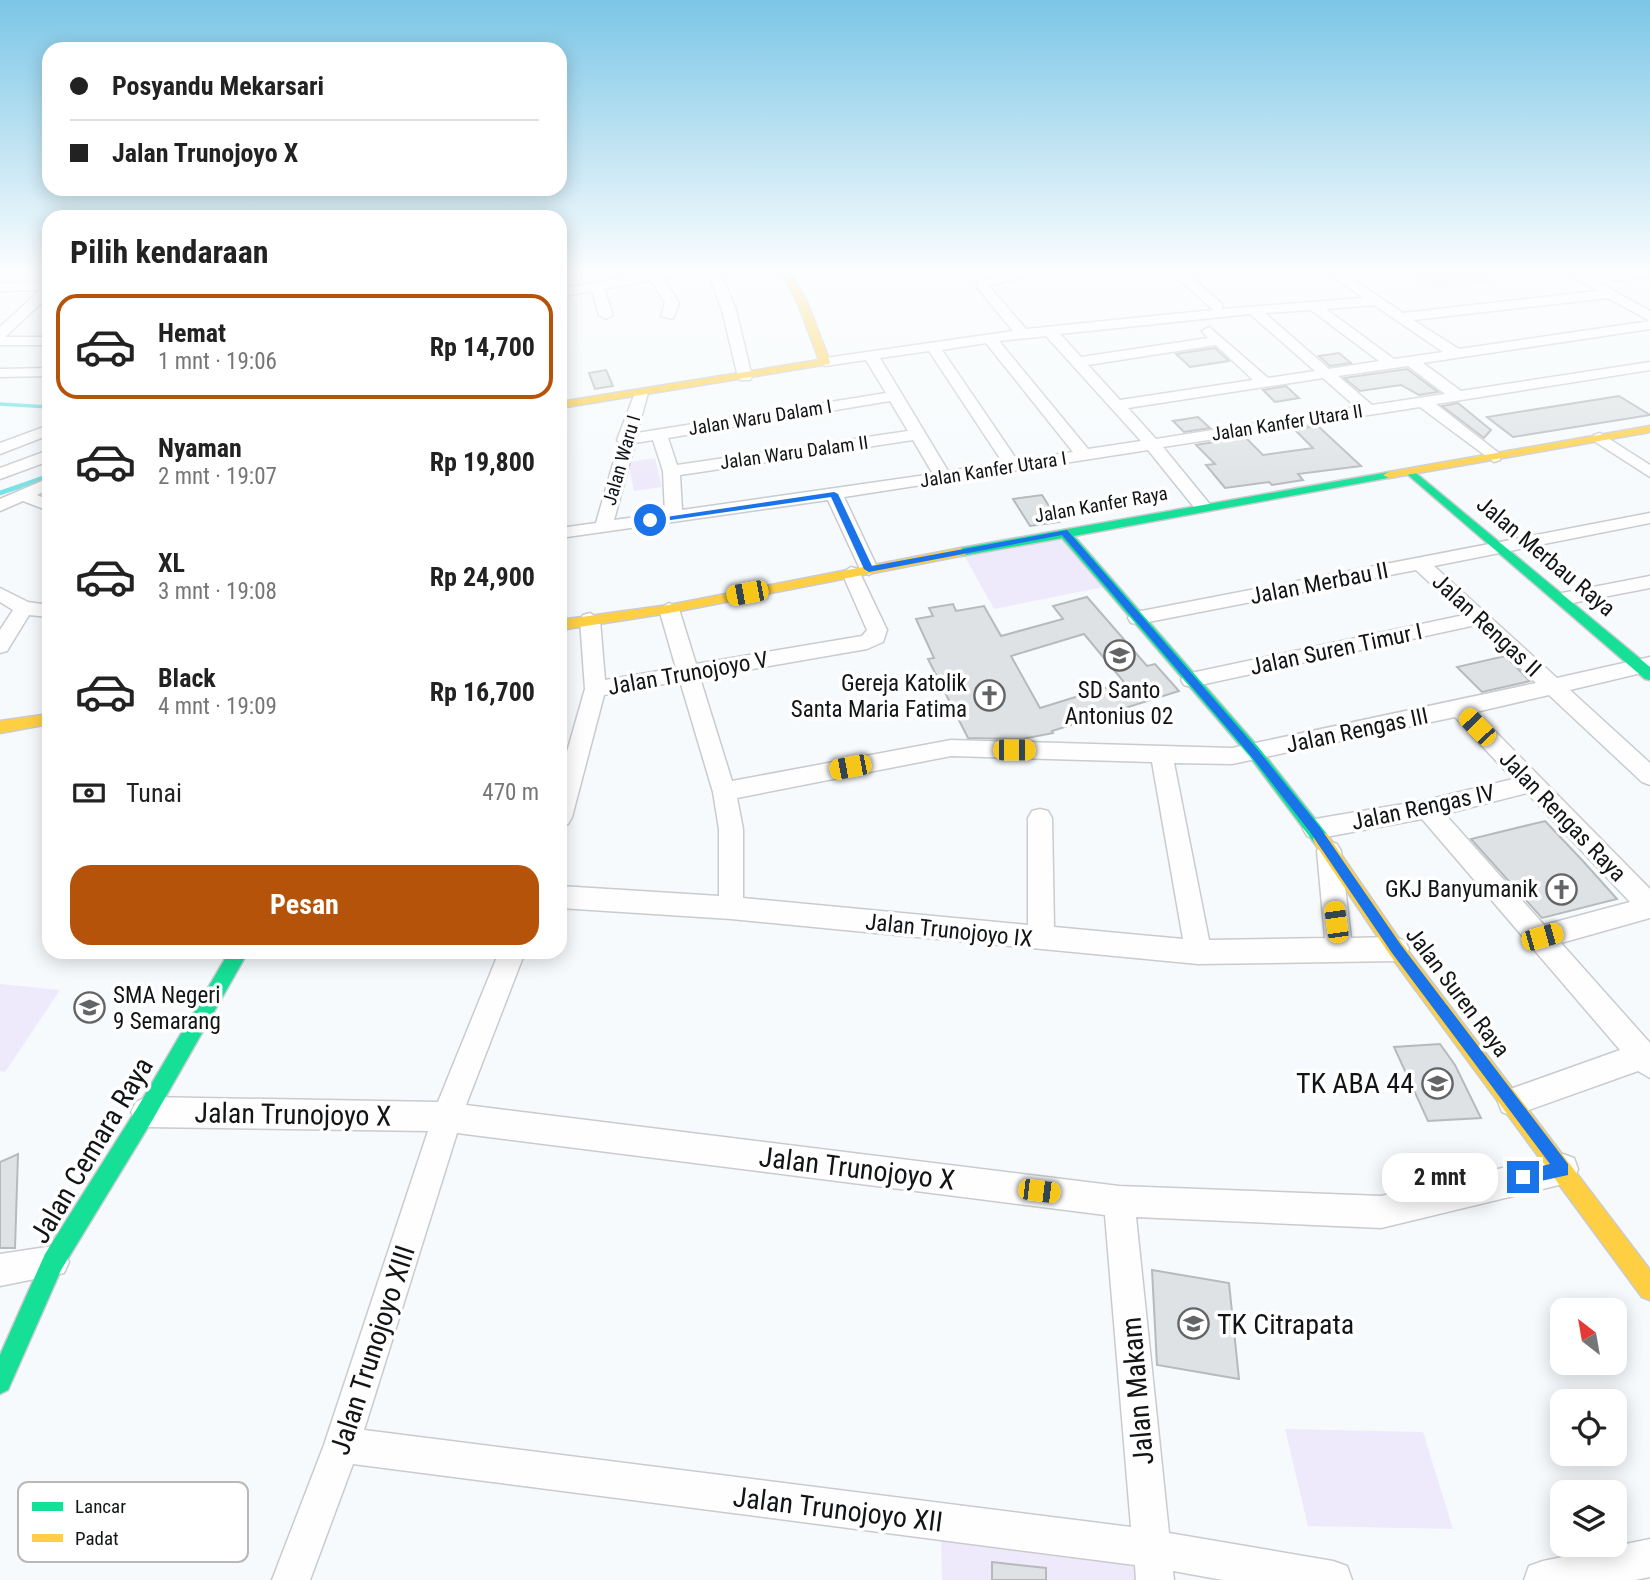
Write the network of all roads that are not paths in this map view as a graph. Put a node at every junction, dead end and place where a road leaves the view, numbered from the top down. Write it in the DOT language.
graph roads {
  1 [pos="737,344"];
  2 [pos="818,344"];
  3 [pos="953,344"];
  4 [pos="994,344"];
  5 [pos="1061,344"];
  6 [pos="1195,344"];
  7 [pos="1223,344"];
  8 [pos="1293,344"];
  9 [pos="1364,344"];
  10 [pos="1441,344"];
  11 [pos="1525,344"];
  12 [pos="933,347"];
  13 [pos="1456,354"];
  14 [pos="871,356"];
  15 [pos="1411,361"];
  16 [pos="825,362"];
  17 [pos="1078,362"];
  18 [pos="1391,364"];
  19 [pos="1650,366"];
  20 [pos="42,372"];
  21 [pos="0,373"];
  22 [pos="1327,373"];
  23 [pos="745,377"];
  24 [pos="1265,383"];
  25 [pos="641,393"];
  26 [pos="1456,395"];
  27 [pos="895,396"];
  28 [pos="1422,401"];
  29 [pos="567,404"];
  30 [pos="1117,405"];
  31 [pos="1367,409"];
  32 [pos="1650,429"];
  33 [pos="42,433"];
  34 [pos="659,433"];
  35 [pos="918,434"];
  36 [pos="1600,438"];
  37 [pos="625,440"];
  38 [pos="1152,444"];
  39 [pos="1,448"];
  40 [pos="1083,454"];
  41 [pos="1494,457"];
  42 [pos="42,458"];
  43 [pos="26,464"];
  44 [pos="1013,466"];
  45 [pos="671,471"];
  46 [pos="1411,472"];
  47 [pos="1650,472"];
  48 [pos="0,474"];
  49 [pos="943,477"];
  50 [pos="42,486"];
  51 [pos="834,494"];
  52 [pos="23,495"];
  53 [pos="42,503"];
  54 [pos="0,506"];
  55 [pos="1203,507"];
  56 [pos="674,517"];
  57 [pos="1650,518"];
  58 [pos="603,527"];
  59 [pos="567,532"];
  60 [pos="1064,532"];
  61 [pos="1501,547"];
  62 [pos="1420,563"];
  63 [pos="860,571"];
  64 [pos="1650,582"];
  65 [pos="0,594"];
  66 [pos="1562,599"];
  67 [pos="669,609"];
  68 [pos="42,612"];
  69 [pos="13,616"];
  70 [pos="1138,618"];
  71 [pos="1480,618"];
  72 [pos="590,620"];
  73 [pos="567,624"];
  74 [pos="0,646"];
  75 [pos="1647,668"];
  76 [pos="690,674"];
  77 [pos="1191,680"];
  78 [pos="1554,686"];
  79 [pos="595,689"];
  80 [pos="1459,708"];
  81 [pos="42,720"];
  82 [pos="0,727"];
  83 [pos="1161,752"];
  84 [pos="1255,753"];
  85 [pos="1650,776"];
  86 [pos="1531,783"];
  87 [pos="567,791"];
  88 [pos="724,792"];
  89 [pos="1427,809"];
  90 [pos="1040,818"];
  91 [pos="1315,829"];
  92 [pos="1329,851"];
  93 [pos="567,897"];
  94 [pos="1650,906"];
  95 [pos="731,908"];
  96 [pos="1542,937"];
  97 [pos="1041,939"];
  98 [pos="1339,947"];
  99 [pos="1396,949"];
  100 [pos="1198,952"];
  101 [pos="235,959"];
  102 [pos="509,959"];
  103 [pos="1647,1060"];
  104 [pos="1512,1102"];
  105 [pos="146,1112"];
  106 [pos="447,1117"];
  107 [pos="1563,1169"];
  108 [pos="1119,1201"];
  109 [pos="53,1262"];
  110 [pos="0,1270"];
  111 [pos="1650,1289"];
  112 [pos="0,1382"];
  113 [pos="342,1445"];
  114 [pos="1650,1558"];
  115 [pos="1154,1565"];
  116 [pos="291,1580"];
  117 [pos="1333,1580"];
  118 [pos="1543,1580"];
  1 -- 23 [label="street"];
  2 -- 16 [label="street"];
  3 -- 12 [label="street"];
  4 -- 40 [label="street"];
  5 -- 17 [label="street"];
  6 -- 17 [label="street"];
  7 -- 24 [label="street"];
  8 -- 22 [label="street"];
  9 -- 18 [label="street"];
  10 -- 13 [label="street"];
  11 -- 13 [label="street"];
  12 -- 14 [label="street"];
  12 -- 44 [label="street"];
  13 -- 15 [label="street"];
  14 -- 16 [label="street"];
  14 -- 27 [label="street"];
  15 -- 18 [label="street"];
  15 -- 26 [label="street"];
  16 -- 23 [label="street"];
  17 -- 30 [label="street"];
  18 -- 22 [label="street"];
  19 -- 26 [label="street, Jalan Kanfer Utara II"];
  20 -- 21 [label="street"];
  22 -- 24 [label="street"];
  22 -- 31 [label="street"];
  23 -- 25 [label="street"];
  24 -- 30 [label="street"];
  25 -- 29 [label="street"];
  25 -- 37 [label="street, Jalan Waru I"];
  26 -- 28 [label="street, Jalan Kanfer Utara II"];
  27 -- 34 [label="street, Jalan Waru Dalam I"];
  27 -- 35 [label="street"];
  28 -- 31 [label="street, Jalan Kanfer Utara II"];
  28 -- 41 [label="street"];
  30 -- 38 [label="street"];
  31 -- 38 [label="street, Jalan Kanfer Utara II"];
  32 -- 36 [label="street, Jalan Kanfer Raya"];
  33 -- 39 [label="street"];
  34 -- 37 [label="street, Jalan Waru Dalam I"];
  34 -- 45 [label="street, Jalan Waru I"];
  35 -- 45 [label="street, Jalan Waru Dalam II"];
  35 -- 49 [label="street"];
  36 -- 41 [label="street, Jalan Kanfer Raya"];
  36 -- 47 [label="street"];
  37 -- 58 [label="street, Jalan Waru I"];
  38 -- 40 [label="street, Jalan Kanfer Utara I"];
  38 -- 55 [label="street"];
  39 -- 43 [label="street"];
  40 -- 44 [label="street, Jalan Kanfer Utara I"];
  41 -- 46 [label="street, Jalan Kanfer Raya"];
  42 -- 43 [label="street"];
  43 -- 48 [label="street"];
  44 -- 49 [label="street, Jalan Kanfer Utara I"];
  45 -- 56 [label="street, Jalan Waru I"];
  46 -- 55 [label="street, Jalan Kanfer Raya"];
  46 -- 61 [label="street, Jalan Merbau Raya"];
  49 -- 51 [label="street, Jalan Kanfer Utara I"];
  50 -- 52 [label="street"];
  51 -- 56 [label="street, Jalan Kanfer Utara I"];
  51 -- 63 [label="street"];
  52 -- 53 [label="street"];
  52 -- 54 [label="street"];
  55 -- 60 [label="street, Jalan Kanfer Raya"];
  56 -- 58 [label="street, Jalan Kanfer Utara I"];
  57 -- 61 [label="street, Jalan Merbau II"];
  58 -- 59 [label="street, Jalan Kanfer Utara I"];
  60 -- 63 [label="street, Jalan Kanfer Raya"];
  60 -- 70 [label="street, Jalan Suren Raya"];
  61 -- 62 [label="street, Jalan Merbau II"];
  61 -- 66 [label="street, Jalan Merbau Raya"];
  62 -- 70 [label="street, Jalan Merbau II"];
  62 -- 71 [label="street, Jalan Rengas II"];
  63 -- 67 [label="street, Jalan Kanfer Raya"];
  63 -- 76 [label="street, Jalan Trunojoyo V"];
  64 -- 66 [label="street"];
  65 -- 69 [label="street"];
  66 -- 75 [label="street, Jalan Merbau Raya"];
  67 -- 72 [label="street, Jalan Kanfer Raya"];
  67 -- 76 [label="street"];
  68 -- 69 [label="street"];
  69 -- 74 [label="street"];
  70 -- 77 [label="street, Jalan Suren Raya"];
  71 -- 77 [label="street, Jalan Suren Timur I"];
  71 -- 78 [label="street, Jalan Rengas II"];
  72 -- 73 [label="street, Jalan Kanfer Raya"];
  72 -- 79 [label="street"];
  75 -- 78 [label="street"];
  76 -- 79 [label="street, Jalan Trunojoyo V"];
  76 -- 88 [label="street"];
  77 -- 84 [label="street, Jalan Suren Raya"];
  78 -- 80 [label="street"];
  78 -- 85 [label="street, Jalan Rengas II"];
  79 -- 87 [label="street"];
  80 -- 84 [label="street, Jalan Rengas III"];
  80 -- 86 [label="street, Jalan Rengas Raya"];
  81 -- 82 [label="street"];
  83 -- 84 [label="street, Jalan Rengas III"];
  83 -- 88 [label="street, Jalan Rengas III"];
  83 -- 100 [label="street"];
  84 -- 91 [label="street, Jalan Suren Raya"];
  86 -- 89 [label="street, Jalan Rengas IV"];
  86 -- 94 [label="street, Jalan Rengas Raya"];
  88 -- 95 [label="street"];
  89 -- 91 [label="street, Jalan Rengas IV"];
  89 -- 96 [label="street"];
  90 -- 97 [label="street"];
  91 -- 92 [label="street, Jalan Suren Raya"];
  92 -- 98 [label="street"];
  92 -- 99 [label="street, Jalan Suren Raya"];
  93 -- 95 [label="street, Jalan Trunojoyo IX"];
  94 -- 96 [label="street"];
  95 -- 97 [label="street, Jalan Trunojoyo IX"];
  96 -- 103 [label="street"];
  97 -- 100 [label="street, Jalan Trunojoyo IX"];
  98 -- 99 [label="street, Jalan Trunojoyo IX"];
  98 -- 100 [label="street, Jalan Trunojoyo IX"];
  99 -- 104 [label="street, Jalan Suren Raya"];
  101 -- 105 [label="street, Jalan Cemara Raya"];
  102 -- 106 [label="street, Jalan Trunojoyo XIII"];
  103 -- 104 [label="street"];
  104 -- 107 [label="street, Jalan Suren Raya"];
  105 -- 106 [label="street, Jalan Trunojoyo X"];
  105 -- 109 [label="street, Jalan Cemara Raya"];
  106 -- 108 [label="street, Jalan Trunojoyo X"];
  106 -- 113 [label="street, Jalan Trunojoyo XIII"];
  107 -- 108 [label="street, Jalan Trunojoyo X"];
  107 -- 111 [label="street, Jalan Suren Raya"];
  108 -- 115 [label="street, Jalan Makam"];
  109 -- 110 [label="street"];
  109 -- 112 [label="street, Jalan Cemara Raya"];
  113 -- 115 [label="street, Jalan Trunojoyo XII"];
  113 -- 116 [label="street, Jalan Trunojoyo XIII"];
  114 -- 118 [label="street"];
  115 -- 117 [label="street, Jalan Trunojoyo XII"];
}
